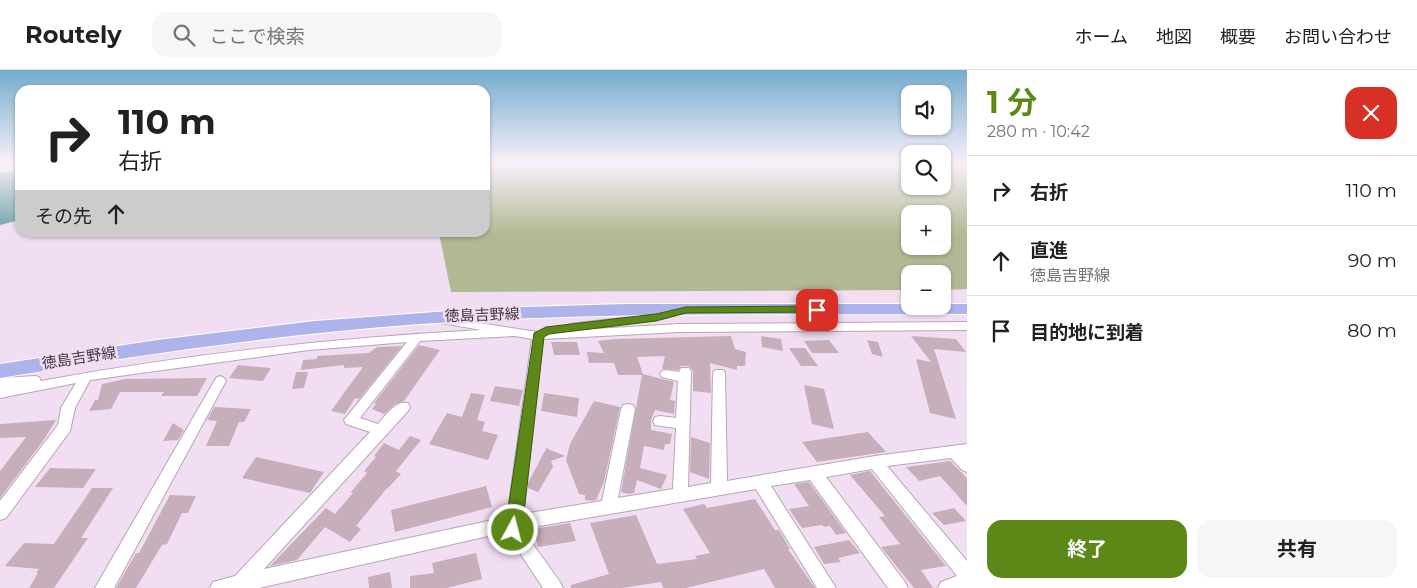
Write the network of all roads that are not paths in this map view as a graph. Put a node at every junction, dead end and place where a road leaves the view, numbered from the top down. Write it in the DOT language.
graph roads {
  1 [pos="967,309"];
  2 [pos="686,310"];
  3 [pos="426,318"];
  4 [pos="967,326"];
  5 [pos="518,332"];
  6 [pos="538,336"];
  7 [pos="416,338"];
  8 [pos="0,371"];
  9 [pos="719,373"];
  10 [pos="666,374"];
  11 [pos="86,377"];
  12 [pos="220,381"];
  13 [pos="59,382"];
  14 [pos="0,383"];
  15 [pos="0,393"];
  16 [pos="403,407"];
  17 [pos="628,409"];
  18 [pos="660,421"];
  19 [pos="683,424"];
  20 [pos="380,430"];
  21 [pos="961,451"];
  22 [pos="875,462"];
  23 [pos="967,466"];
  24 [pos="814,473"];
  25 [pos="760,482"];
  26 [pos="718,489"];
  27 [pos="680,496"];
  28 [pos="608,508"];
  29 [pos="0,512"];
  30 [pos="514,523"];
  31 [pos="967,574"];
  32 [pos="967,580"];
  33 [pos="240,583"];
  34 [pos="104,588"];
  35 [pos="219,588"];
  36 [pos="554,588"];
  37 [pos="827,588"];
  38 [pos="899,588"];
  39 [pos="947,588"];
  1 -- 2 [label="main road, 徳島吉野線"];
  2 -- 3 [label="main road, 徳島吉野線"];
  2 -- 6 [label="street"];
  3 -- 5 [label="street"];
  3 -- 8 [label="main road, 徳島吉野線"];
  4 -- 6 [label="street"];
  5 -- 6 [label="street"];
  5 -- 7 [label="street"];
  6 -- 30 [label="street"];
  7 -- 11 [label="street"];
  7 -- 20 [label="street"];
  9 -- 26 [label="street"];
  10 -- 19 [label="street"];
  11 -- 13 [label="street"];
  11 -- 29 [label="street"];
  12 -- 34 [label="street"];
  13 -- 14 [label="street"];
  13 -- 15 [label="street"];
  16 -- 20 [label="street"];
  17 -- 28 [label="street"];
  18 -- 19 [label="street"];
  19 -- 27 [label="street"];
  20 -- 33 [label="street"];
  21 -- 22 [label="street"];
  21 -- 23 [label="street"];
  22 -- 24 [label="street"];
  22 -- 31 [label="street"];
  24 -- 25 [label="street"];
  24 -- 38 [label="street"];
  25 -- 26 [label="street"];
  25 -- 37 [label="street"];
  26 -- 27 [label="street"];
  27 -- 28 [label="street"];
  28 -- 30 [label="street"];
  30 -- 33 [label="street"];
  30 -- 36 [label="street"];
  32 -- 39 [label="street"];
  33 -- 35 [label="street"];
}
